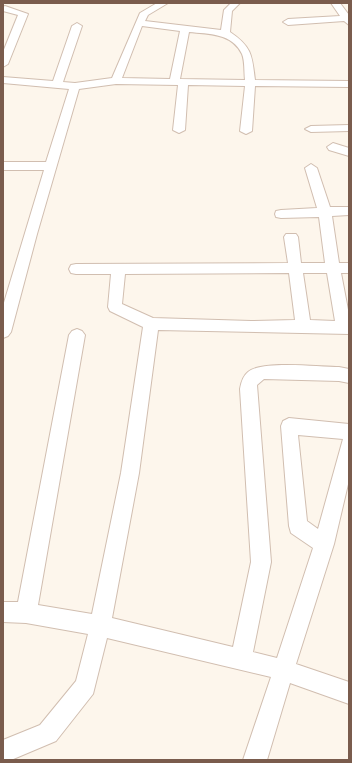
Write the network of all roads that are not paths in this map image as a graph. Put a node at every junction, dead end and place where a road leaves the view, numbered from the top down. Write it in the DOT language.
graph roads {
  1 [pos="164,3"];
  2 [pos="236,3"];
  3 [pos="335,3"];
  4 [pos="5,7"];
  5 [pos="348,19"];
  6 [pos="288,22"];
  7 [pos="139,23"];
  8 [pos="77,26"];
  9 [pos="185,29"];
  10 [pos="225,33"];
  11 [pos="3,64"];
  12 [pos="3,80"];
  13 [pos="116,82"];
  14 [pos="179,82"];
  15 [pos="250,83"];
  16 [pos="349,84"];
  17 [pos="57,85"];
  18 [pos="76,86"];
  19 [pos="349,128"];
  20 [pos="311,129"];
  21 [pos="179,130"];
  22 [pos="246,131"];
  23 [pos="333,147"];
  24 [pos="349,152"];
  25 [pos="3,166"];
  26 [pos="51,166"];
  27 [pos="311,168"];
  28 [pos="349,211"];
  29 [pos="325,212"];
  30 [pos="281,214"];
  31 [pos="291,237"];
  32 [pos="295,268"];
  33 [pos="333,268"];
  34 [pos="349,268"];
  35 [pos="76,269"];
  36 [pos="118,269"];
  37 [pos="151,324"];
  38 [pos="302,326"];
  39 [pos="347,328"];
  40 [pos="3,332"];
  41 [pos="77,335"];
  42 [pos="349,376"];
  43 [pos="349,432"];
  44 [pos="349,444"];
  45 [pos="324,544"];
  46 [pos="3,612"];
  47 [pos="26,613"];
  48 [pos="100,626"];
  49 [pos="241,660"];
  50 [pos="284,670"];
  51 [pos="349,693"];
  52 [pos="11,753"];
  53 [pos="255,760"];
  1 -- 7 [label="street"];
  2 -- 10 [label="street"];
  3 -- 5 [label="street"];
  4 -- 11 [label="street"];
  5 -- 6 [label="street"];
  7 -- 9 [label="street"];
  7 -- 13 [label="street"];
  8 -- 17 [label="street"];
  9 -- 10 [label="street"];
  9 -- 14 [label="street"];
  10 -- 15 [label="street"];
  12 -- 17 [label="street"];
  13 -- 14 [label="street"];
  13 -- 18 [label="street"];
  14 -- 15 [label="street"];
  14 -- 21 [label="street"];
  15 -- 16 [label="street"];
  15 -- 22 [label="street"];
  17 -- 18 [label="street"];
  18 -- 26 [label="street"];
  19 -- 20 [label="street"];
  23 -- 24 [label="street"];
  25 -- 26 [label="street"];
  26 -- 40 [label="street"];
  27 -- 29 [label="street"];
  28 -- 29 [label="street"];
  29 -- 30 [label="street"];
  29 -- 33 [label="street"];
  31 -- 32 [label="street"];
  32 -- 33 [label="street"];
  32 -- 36 [label="street"];
  32 -- 38 [label="street"];
  33 -- 34 [label="street"];
  33 -- 39 [label="street"];
  35 -- 36 [label="street"];
  36 -- 37 [label="street"];
  37 -- 38 [label="street"];
  37 -- 48 [label="street"];
  38 -- 39 [label="street"];
  41 -- 47 [label="street"];
  42 -- 49 [label="street"];
  43 -- 45 [label="street"];
  44 -- 45 [label="street"];
  45 -- 50 [label="street"];
  46 -- 47 [label="street"];
  47 -- 48 [label="street"];
  48 -- 49 [label="street"];
  48 -- 52 [label="street"];
  49 -- 50 [label="street"];
  50 -- 51 [label="street"];
  50 -- 53 [label="street"];
}
